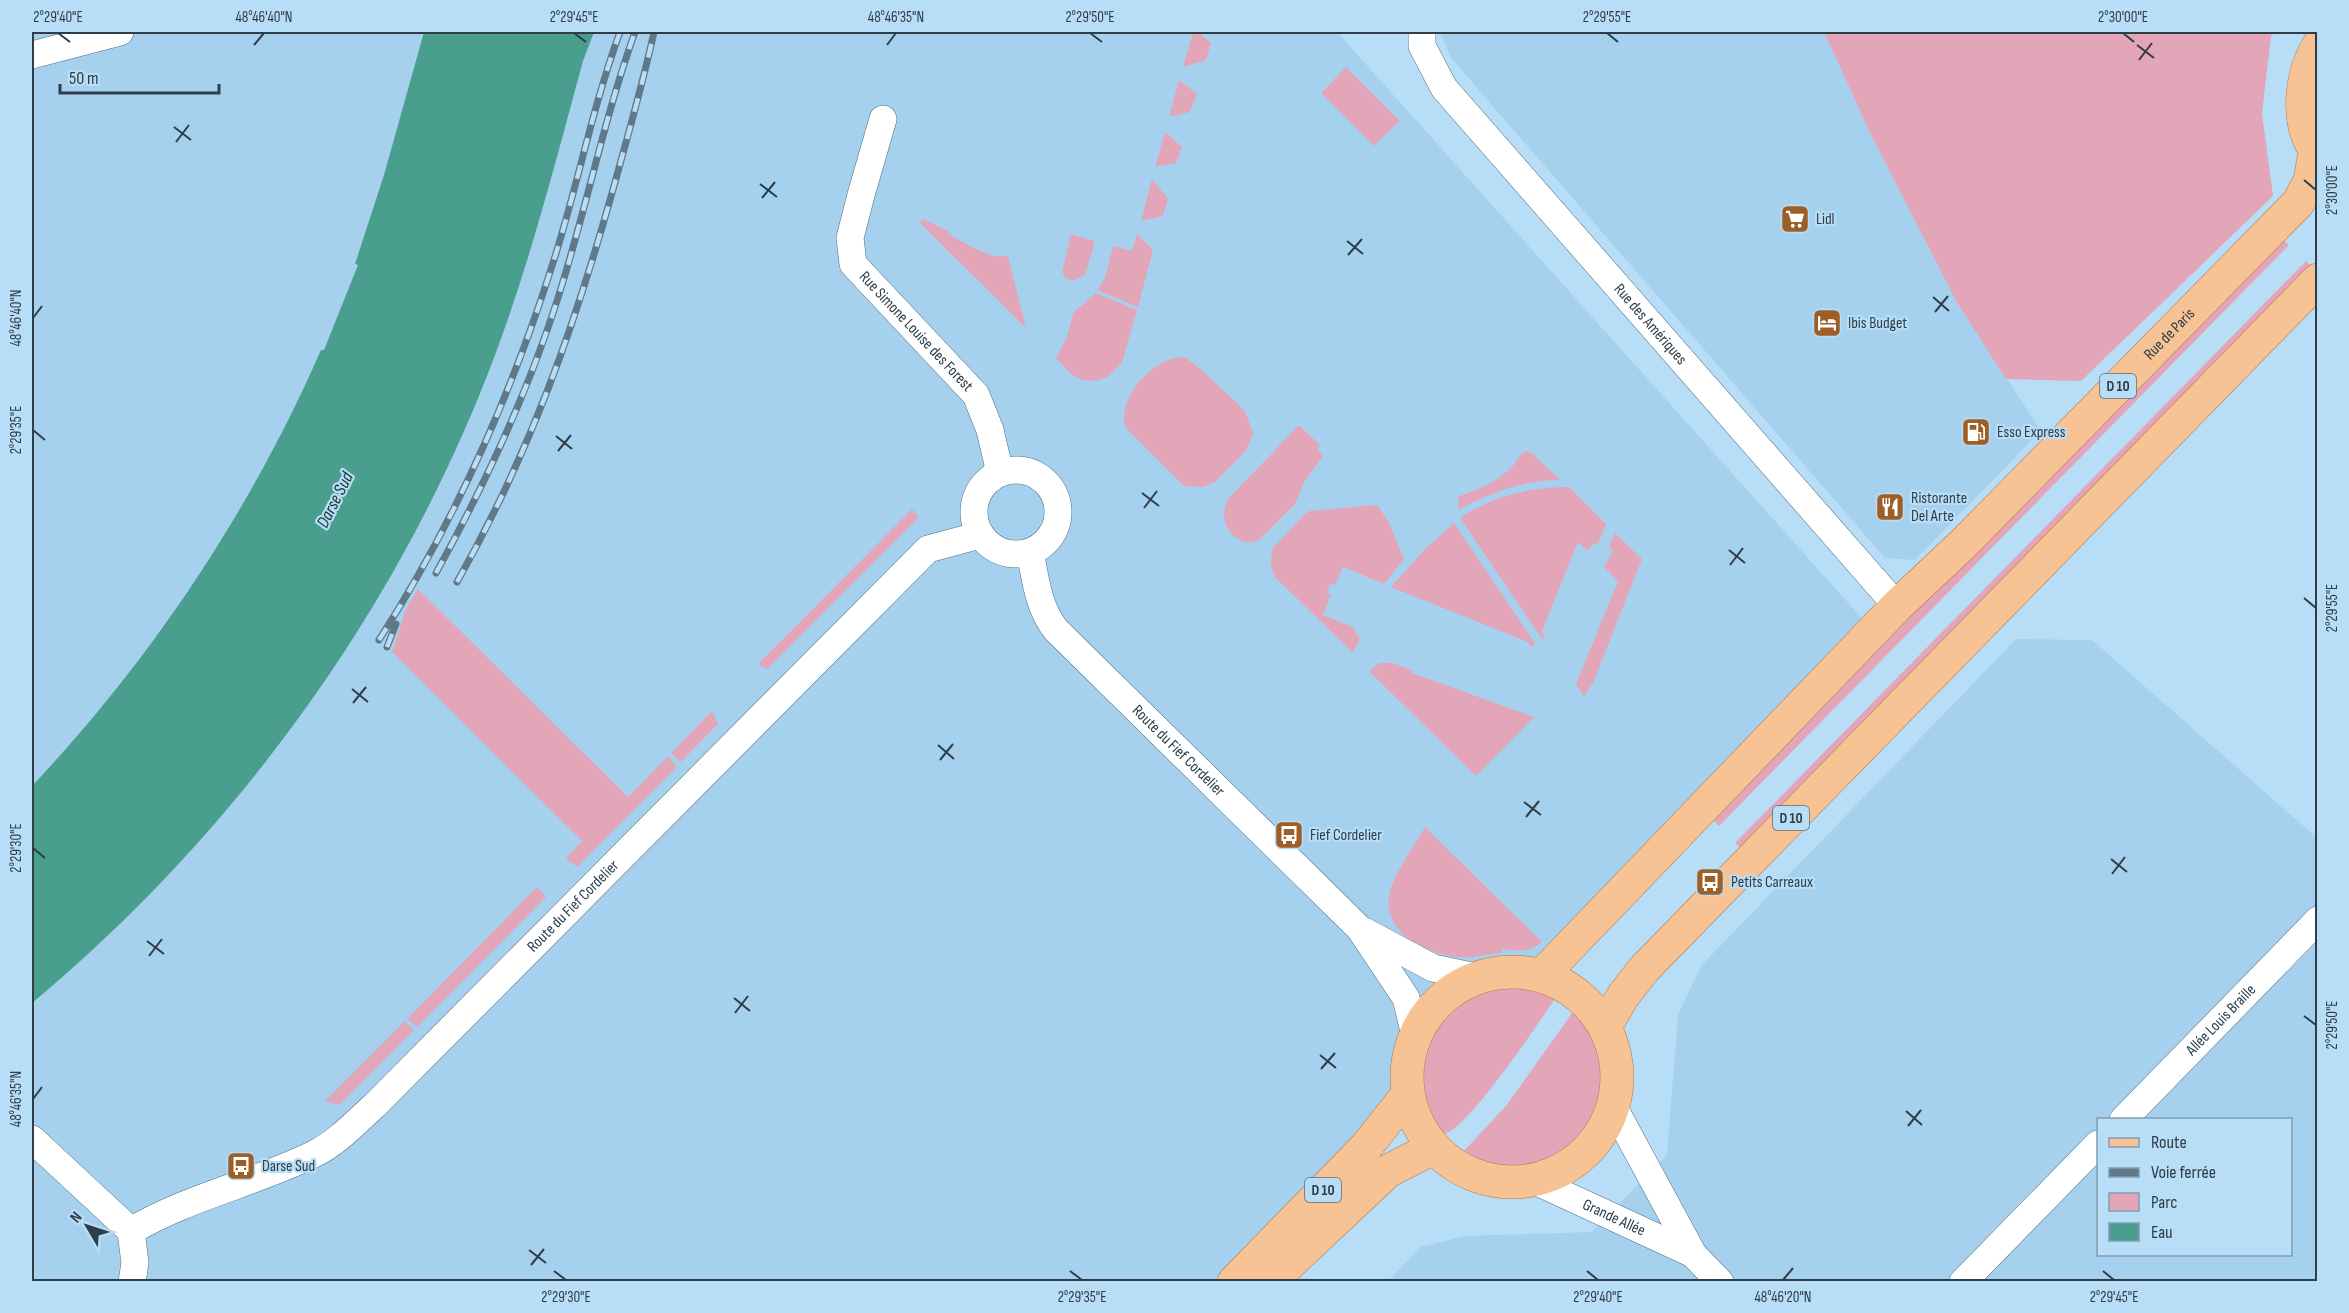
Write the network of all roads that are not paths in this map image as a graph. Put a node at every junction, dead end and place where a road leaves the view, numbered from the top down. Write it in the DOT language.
graph roads {
  1 [pos="120,32"];
  2 [pos="1422,32"];
  3 [pos="2318,46"];
  4 [pos="32,55"];
  5 [pos="883,119"];
  6 [pos="2316,153"];
  7 [pos="2318,280"];
  8 [pos="1000,473"];
  9 [pos="980,535"];
  10 [pos="1030,552"];
  11 [pos="1897,606"];
  12 [pos="2318,920"];
  13 [pos="1360,928"];
  14 [pos="1542,975"];
  15 [pos="1476,977"];
  16 [pos="1605,1027"];
  17 [pos="1415,1035"];
  18 [pos="1408,1094"];
  19 [pos="1614,1108"];
  20 [pos="2123,1118"];
  21 [pos="32,1139"];
  22 [pos="2097,1145"];
  23 [pos="1433,1148"];
  24 [pos="1535,1181"];
  25 [pos="131,1231"];
  26 [pos="1693,1254"];
  27 [pos="132,1281"];
  28 [pos="1234,1281"];
  29 [pos="1270,1281"];
  30 [pos="1720,1281"];
  31 [pos="1963,1281"];
  1 -- 4 [label="street"];
  2 -- 11 [label="street, Rue des Amériques"];
  3 -- 6 [label="main road"];
  5 -- 8 [label="street, Rue Simone Louise des Forest"];
  6 -- 11 [label="main road, Rue de Paris / D 10"];
  7 -- 16 [label="main road, D 10"];
  8 -- 9 [label="street"];
  8 -- 10 [label="street"];
  9 -- 10 [label="street"];
  9 -- 25 [label="street, Route du Fief Cordelier"];
  10 -- 13 [label="street, Route du Fief Cordelier"];
  11 -- 14 [label="main road, D 10"];
  12 -- 20 [label="street, Allée Louis Braille"];
  13 -- 15 [label="street, Route du Fief Cordelier"];
  13 -- 17 [label="street, Route du Fief Cordelier"];
  14 -- 15 [label="main road"];
  14 -- 16 [label="main road"];
  15 -- 17 [label="main road"];
  16 -- 19 [label="main road"];
  17 -- 18 [label="main road"];
  18 -- 23 [label="main road"];
  18 -- 28 [label="main road, D 10"];
  19 -- 24 [label="main road"];
  19 -- 26 [label="street, Grande Allée"];
  21 -- 25 [label="street"];
  22 -- 31 [label="street"];
  23 -- 24 [label="main road"];
  23 -- 29 [label="main road, D 10"];
  24 -- 26 [label="street, Grande Allée"];
  25 -- 27 [label="street"];
  26 -- 30 [label="street, Grande Allée"];
}
